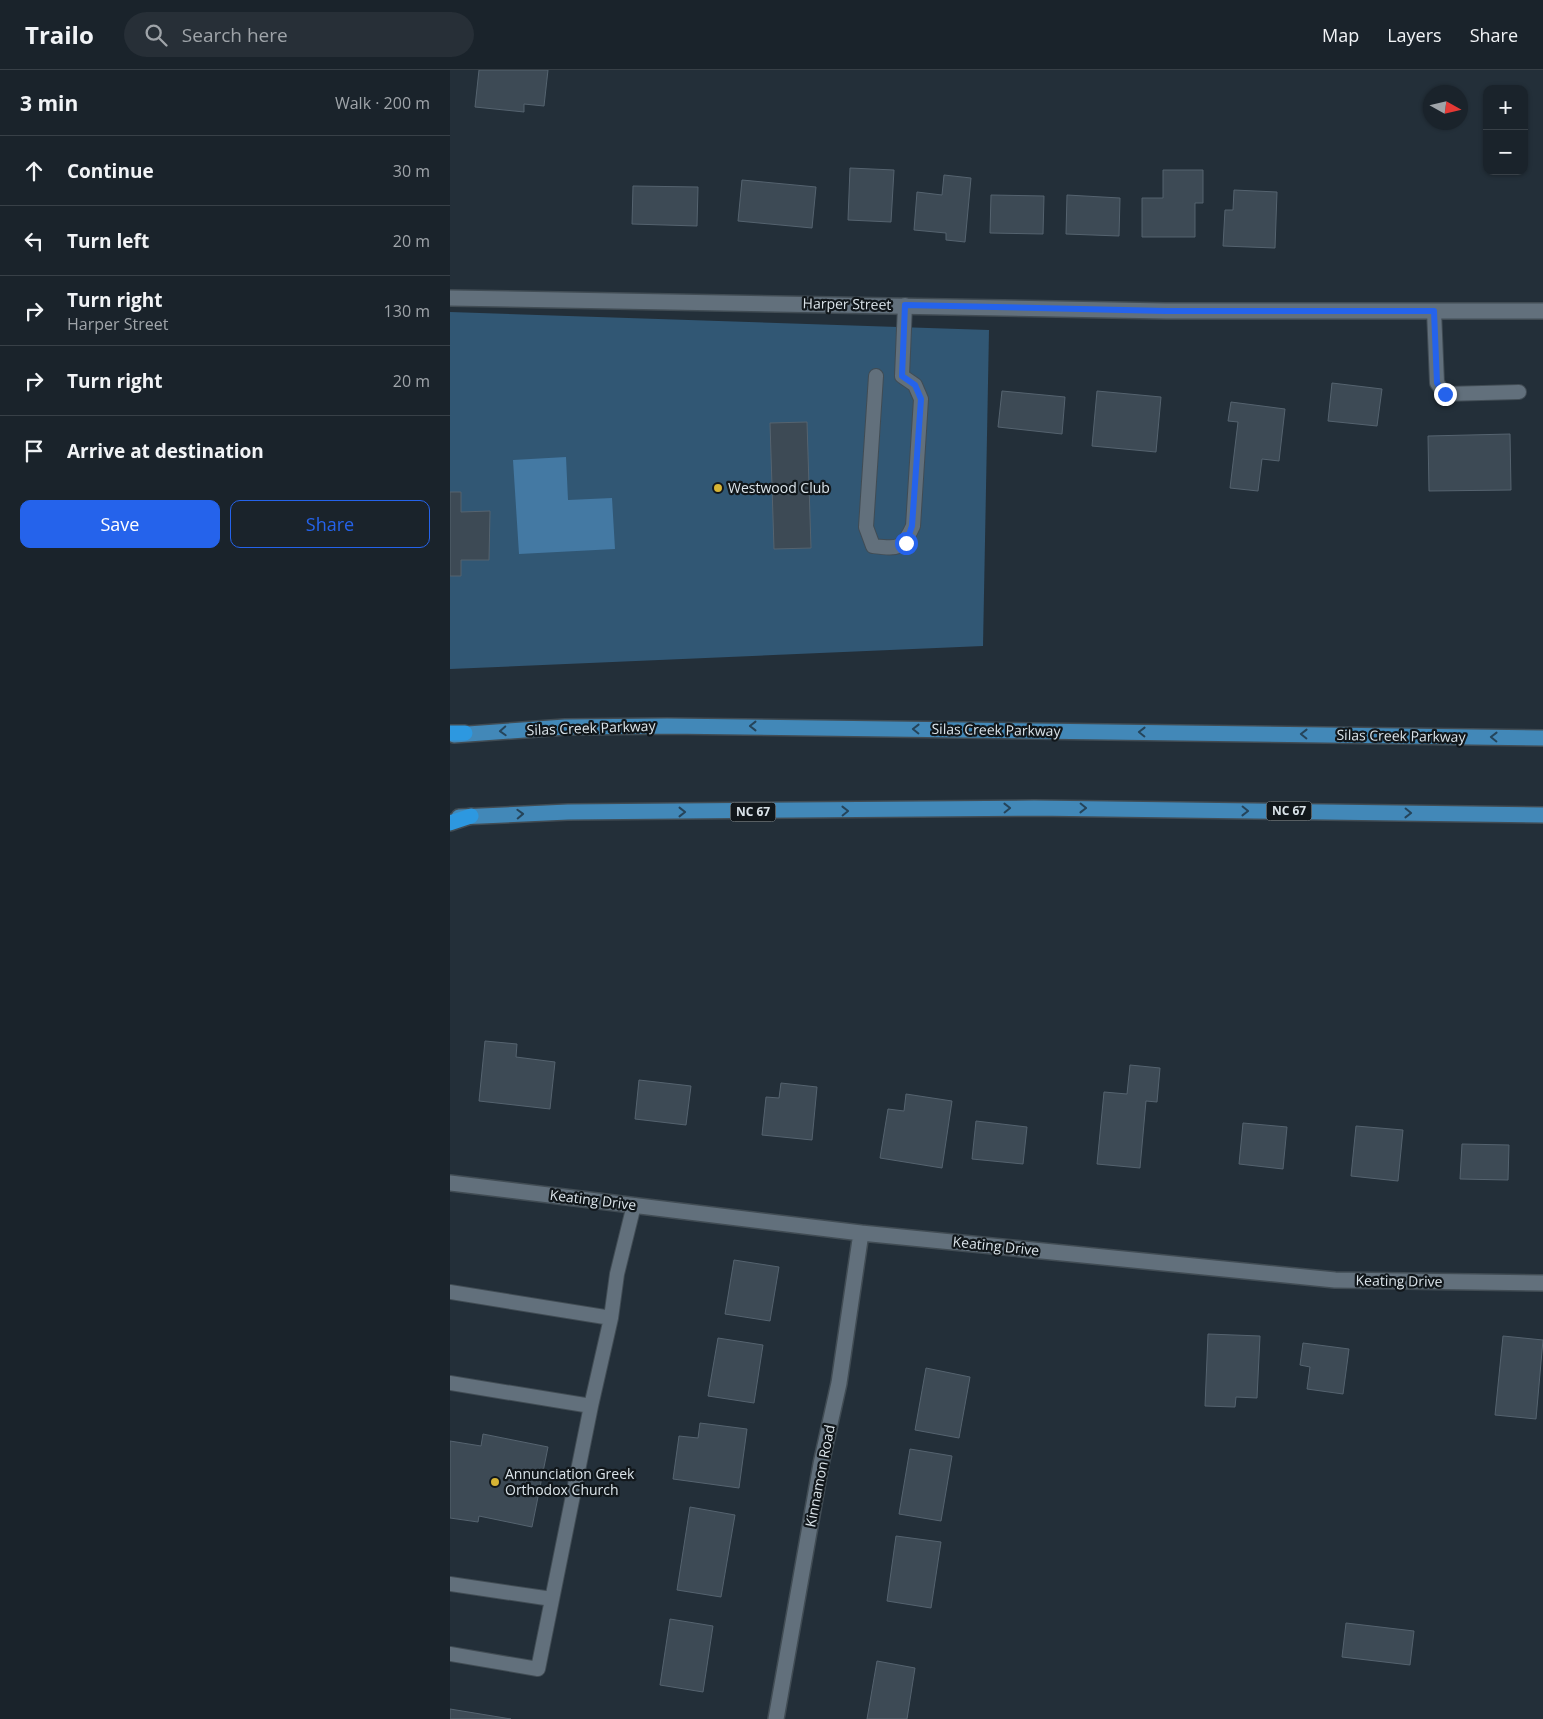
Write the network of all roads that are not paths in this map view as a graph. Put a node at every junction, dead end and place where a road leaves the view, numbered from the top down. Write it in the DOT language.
graph roads {
  1 [pos="450,298"];
  2 [pos="905,305"];
  3 [pos="1434,311"];
  4 [pos="1543,311"];
  5 [pos="876,376"];
  6 [pos="1520,392"];
  7 [pos="455,734"];
  8 [pos="1543,738"];
  9 [pos="1543,815"];
  10 [pos="471,816"];
  11 [pos="450,818"];
  12 [pos="450,823"];
  13 [pos="450,1183"];
  14 [pos="634,1205"];
  15 [pos="861,1233"];
  16 [pos="1543,1283"];
  17 [pos="450,1292"];
  18 [pos="611,1318"];
  19 [pos="450,1383"];
  20 [pos="591,1406"];
  21 [pos="450,1584"];
  22 [pos="552,1599"];
  23 [pos="450,1654"];
  24 [pos="776,1719"];
  1 -- 2 [label="street, Harper Street"];
  2 -- 3 [label="street, Harper Street"];
  2 -- 5 [label="lane"];
  3 -- 4 [label="street, Harper Street"];
  3 -- 6 [label="lane"];
  8 -- 7 [label="main road, Silas Creek Parkway, one-way"];
  10 -- 9 [label="main road, NC 67, one-way"];
  10 -- 11 [label="main road, NC 67"];
  10 -- 12 [label="highway"];
  13 -- 14 [label="street, Keating Drive"];
  14 -- 15 [label="street, Keating Drive"];
  14 -- 18 [label="lane"];
  15 -- 16 [label="street, Keating Drive"];
  15 -- 24 [label="street, Kinnamon Road"];
  17 -- 18 [label="lane"];
  18 -- 20 [label="lane"];
  19 -- 20 [label="lane"];
  20 -- 22 [label="lane"];
  21 -- 22 [label="lane"];
  22 -- 23 [label="lane"];
}
